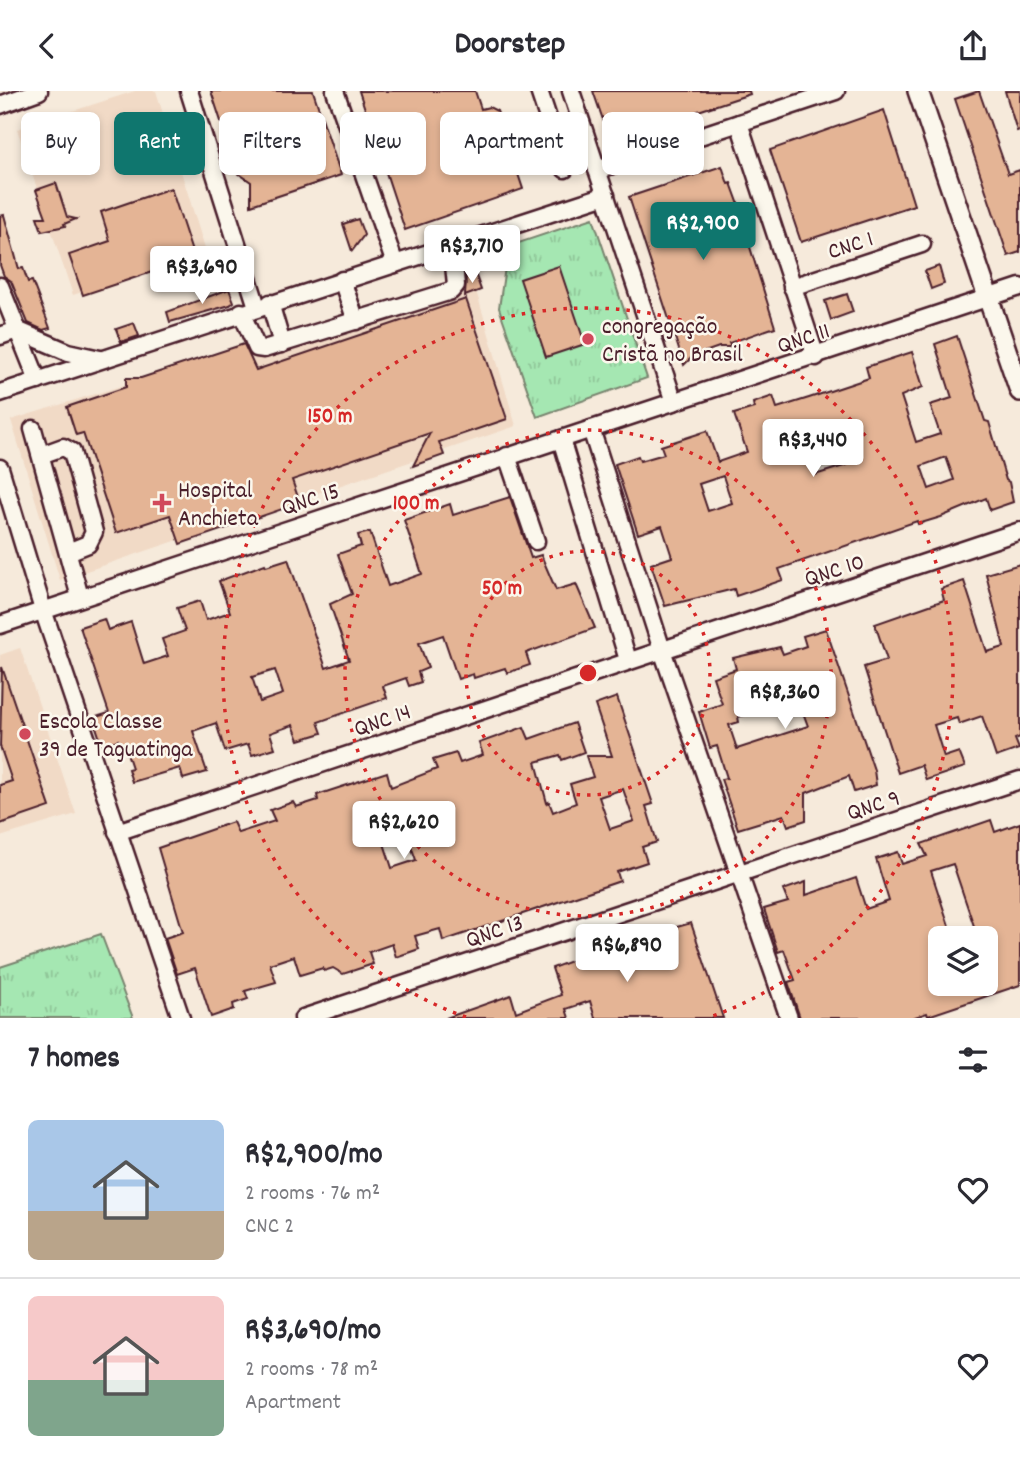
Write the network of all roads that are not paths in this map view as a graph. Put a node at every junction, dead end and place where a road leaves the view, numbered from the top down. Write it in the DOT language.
graph roads {
  1 [pos="39,91"];
  2 [pos="189,91"];
  3 [pos="335,91"];
  4 [pos="540,91"];
  5 [pos="571,91"];
  6 [pos="918,91"];
  7 [pos="828,92"];
  8 [pos="0,104"];
  9 [pos="547,112"];
  10 [pos="578,112"];
  11 [pos="739,123"];
  12 [pos="588,141"];
  13 [pos="597,170"];
  14 [pos="606,195"];
  15 [pos="922,244"];
  16 [pos="453,245"];
  17 [pos="395,264"];
  18 [pos="342,281"];
  19 [pos="0,286"];
  20 [pos="792,287"];
  21 [pos="1020,287"];
  22 [pos="988,298"];
  23 [pos="263,305"];
  24 [pos="241,313"];
  25 [pos="356,321"];
  26 [pos="17,330"];
  27 [pos="0,336"];
  28 [pos="282,344"];
  29 [pos="816,357"];
  30 [pos="103,360"];
  31 [pos="38,381"];
  32 [pos="1020,391"];
  33 [pos="0,393"];
  34 [pos="674,402"];
  35 [pos="33,429"];
  36 [pos="591,429"];
  37 [pos="561,439"];
  38 [pos="41,455"];
  39 [pos="507,456"];
  40 [pos="0,468"];
  41 [pos="1020,531"];
  42 [pos="536,541"];
  43 [pos="68,552"];
  44 [pos="80,597"];
  45 [pos="43,610"];
  46 [pos="0,625"];
  47 [pos="662,650"];
  48 [pos="628,660"];
  49 [pos="1020,780"];
  50 [pos="117,832"];
  51 [pos="739,871"];
  52 [pos="181,1018"];
  53 [pos="303,1018"];
  54 [pos="789,1018"];
  1 -- 8 [label="street"];
  2 -- 23 [label="street"];
  3 -- 17 [label="street"];
  4 -- 9 [label="street"];
  5 -- 10 [label="street"];
  6 -- 22 [label="main road"];
  7 -- 11 [label="street"];
  11 -- 13 [label="street"];
  11 -- 20 [label="street"];
  12 -- 13 [label="street"];
  13 -- 14 [label="street"];
  14 -- 16 [label="street"];
  14 -- 34 [label="street"];
  15 -- 20 [label="street, CNC 1"];
  16 -- 17 [label="street"];
  16 -- 25 [label="street"];
  17 -- 18 [label="street"];
  18 -- 23 [label="street"];
  18 -- 25 [label="street"];
  19 -- 26 [label="street"];
  20 -- 29 [label="street"];
  21 -- 22 [label="street, QNC 11"];
  22 -- 29 [label="street, QNC 11"];
  22 -- 32 [label="main road"];
  23 -- 24 [label="street"];
  23 -- 28 [label="street"];
  24 -- 28 [label="street"];
  24 -- 30 [label="street"];
  25 -- 28 [label="street"];
  26 -- 27 [label="street"];
  26 -- 30 [label="street"];
  26 -- 31 [label="street"];
  29 -- 34 [label="street, QNC 11"];
  30 -- 31 [label="street"];
  31 -- 33 [label="street"];
  34 -- 36 [label="street, QNC 11"];
  35 -- 38 [label="street"];
  36 -- 37 [label="street, QNC 15"];
  36 -- 47 [label="street"];
  37 -- 39 [label="street, QNC 15"];
  37 -- 48 [label="street"];
  38 -- 43 [label="street"];
  38 -- 43 [label="street"];
  39 -- 42 [label="street"];
  39 -- 44 [label="street, QNC 15"];
  40 -- 45 [label="street"];
  41 -- 47 [label="street, QNC 10"];
  43 -- 44 [label="street"];
  44 -- 45 [label="street, QNC 15"];
  45 -- 46 [label="street, QNC 15"];
  45 -- 50 [label="street"];
  47 -- 48 [label="street, QNC 14"];
  47 -- 51 [label="street"];
  48 -- 50 [label="street, QNC 14"];
  49 -- 51 [label="street, QNC 9"];
  50 -- 52 [label="street"];
  51 -- 53 [label="street, QNC 13"];
  51 -- 54 [label="street"];
}
